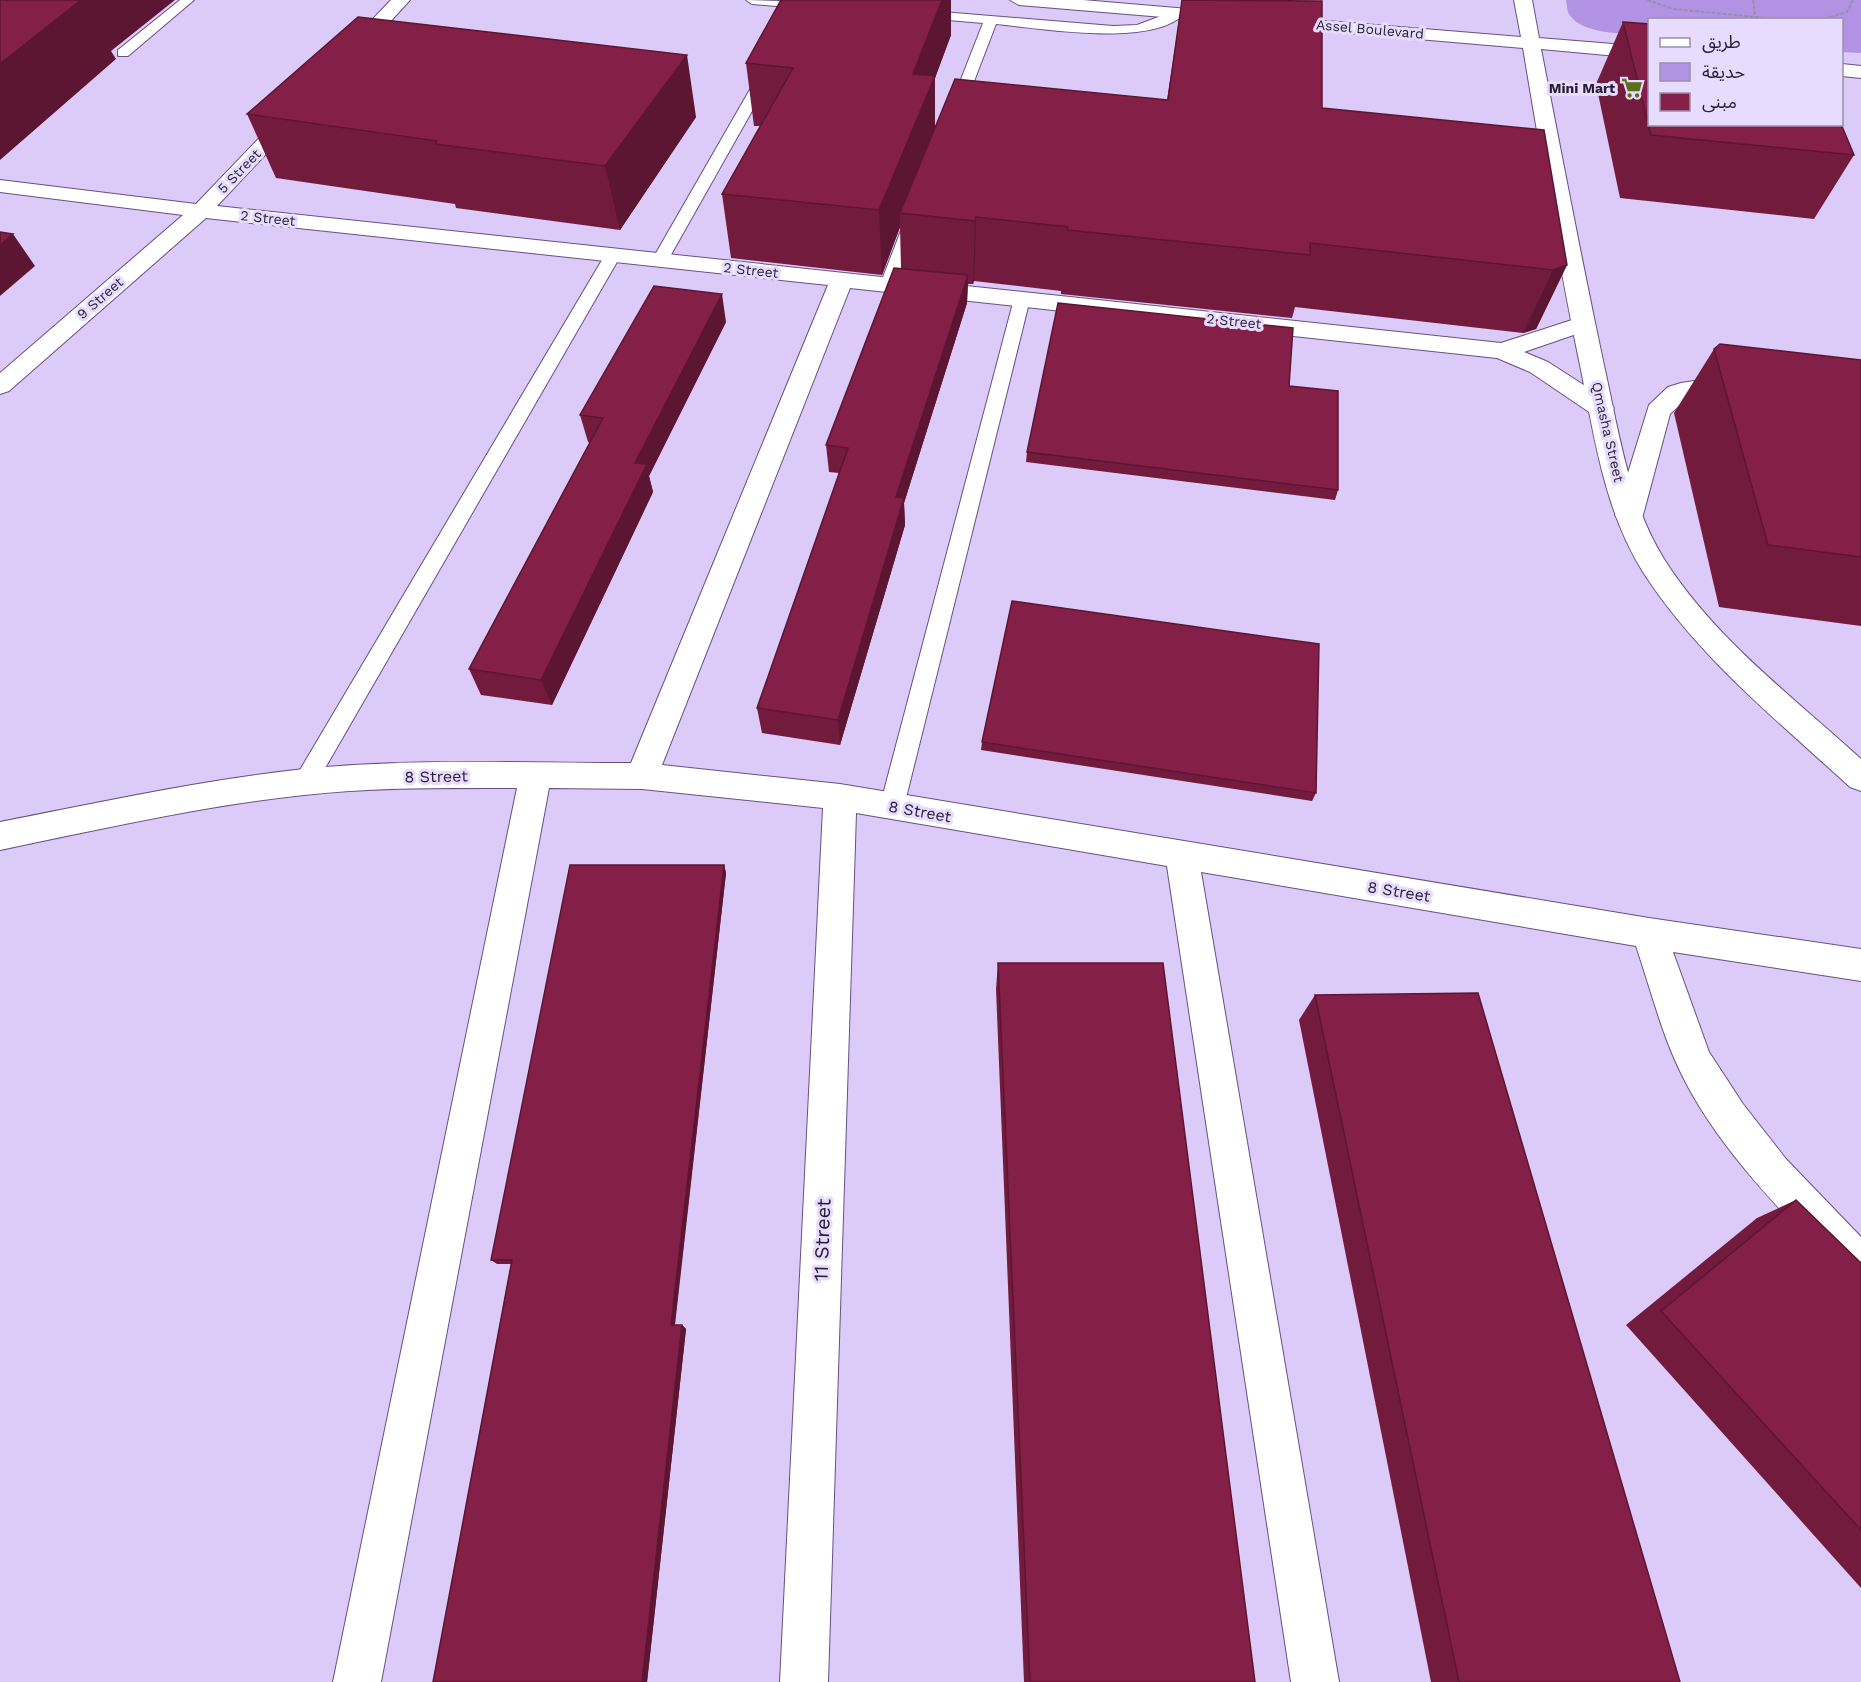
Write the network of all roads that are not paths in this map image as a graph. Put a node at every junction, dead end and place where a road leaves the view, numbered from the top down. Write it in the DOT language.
graph roads {
  1 [pos="188,0"];
  2 [pos="401,0"];
  3 [pos="752,0"];
  4 [pos="1019,0"];
  5 [pos="1523,0"];
  6 [pos="828,7"];
  7 [pos="911,11"];
  8 [pos="1177,14"];
  9 [pos="1235,18"];
  10 [pos="991,20"];
  11 [pos="1258,20"];
  12 [pos="1531,43"];
  13 [pos="123,53"];
  14 [pos="1648,53"];
  15 [pos="776,56"];
  16 [pos="337,68"];
  17 [pos="1843,70"];
  18 [pos="1861,72"];
  19 [pos="305,101"];
  20 [pos="952,120"];
  21 [pos="0,186"];
  22 [pos="918,208"];
  23 [pos="201,211"];
  24 [pos="614,255"];
  25 [pos="660,260"];
  26 [pos="842,280"];
  27 [pos="888,285"];
  28 [pos="1022,299"];
  29 [pos="1583,324"];
  30 [pos="1502,351"];
  31 [pos="1756,385"];
  32 [pos="0,386"];
  33 [pos="1601,408"];
  34 [pos="1629,515"];
  35 [pos="536,775"];
  36 [pos="642,776"];
  37 [pos="1861,778"];
  38 [pos="305,782"];
  39 [pos="840,797"];
  40 [pos="892,806"];
  41 [pos="0,836"];
  42 [pos="1182,855"];
  43 [pos="1649,933"];
  44 [pos="1852,956"];
  45 [pos="1861,1266"];
  46 [pos="357,1682"];
  47 [pos="804,1682"];
  48 [pos="1315,1682"];
  1 -- 13 [label="lane"];
  2 -- 16 [label="street"];
  3 -- 6 [label="lane"];
  4 -- 8 [label="street"];
  5 -- 12 [label="street, Qmasha Street"];
  7 -- 10 [label="lane"];
  8 -- 9 [label="street"];
  8 -- 10 [label="lane"];
  10 -- 20 [label="lane"];
  11 -- 12 [label="street, Assel Boulevard"];
  12 -- 14 [label="street, Assel Boulevard"];
  12 -- 29 [label="street, Qmasha Street"];
  15 -- 25 [label="lane"];
  17 -- 18 [label="street"];
  19 -- 23 [label="street, 5 Street"];
  21 -- 23 [label="street, 2 Street"];
  22 -- 27 [label="lane"];
  23 -- 24 [label="street, 2 Street"];
  23 -- 32 [label="street, 9 Street"];
  24 -- 25 [label="street, 2 Street"];
  24 -- 38 [label="lane"];
  25 -- 26 [label="street, 2 Street"];
  26 -- 27 [label="street, 2 Street"];
  26 -- 36 [label="street"];
  27 -- 28 [label="street, 2 Street"];
  28 -- 30 [label="street, 2 Street"];
  28 -- 40 [label="lane"];
  29 -- 30 [label="street, 2 Street"];
  29 -- 33 [label="street, Qmasha Street"];
  30 -- 33 [label="street, 2 Street"];
  31 -- 34 [label="street"];
  33 -- 34 [label="street, Qmasha Street"];
  34 -- 37 [label="street, Qmasha Street"];
  35 -- 36 [label="street, 8 Street"];
  35 -- 38 [label="street, 8 Street"];
  35 -- 46 [label="street"];
  36 -- 39 [label="street, 8 Street"];
  38 -- 41 [label="street, 8 Street"];
  39 -- 40 [label="street, 8 Street"];
  39 -- 47 [label="street, 11 Street"];
  40 -- 42 [label="street, 8 Street"];
  42 -- 43 [label="street, 8 Street"];
  42 -- 48 [label="street"];
  43 -- 44 [label="street, 8 Street"];
  43 -- 45 [label="street"];
}
